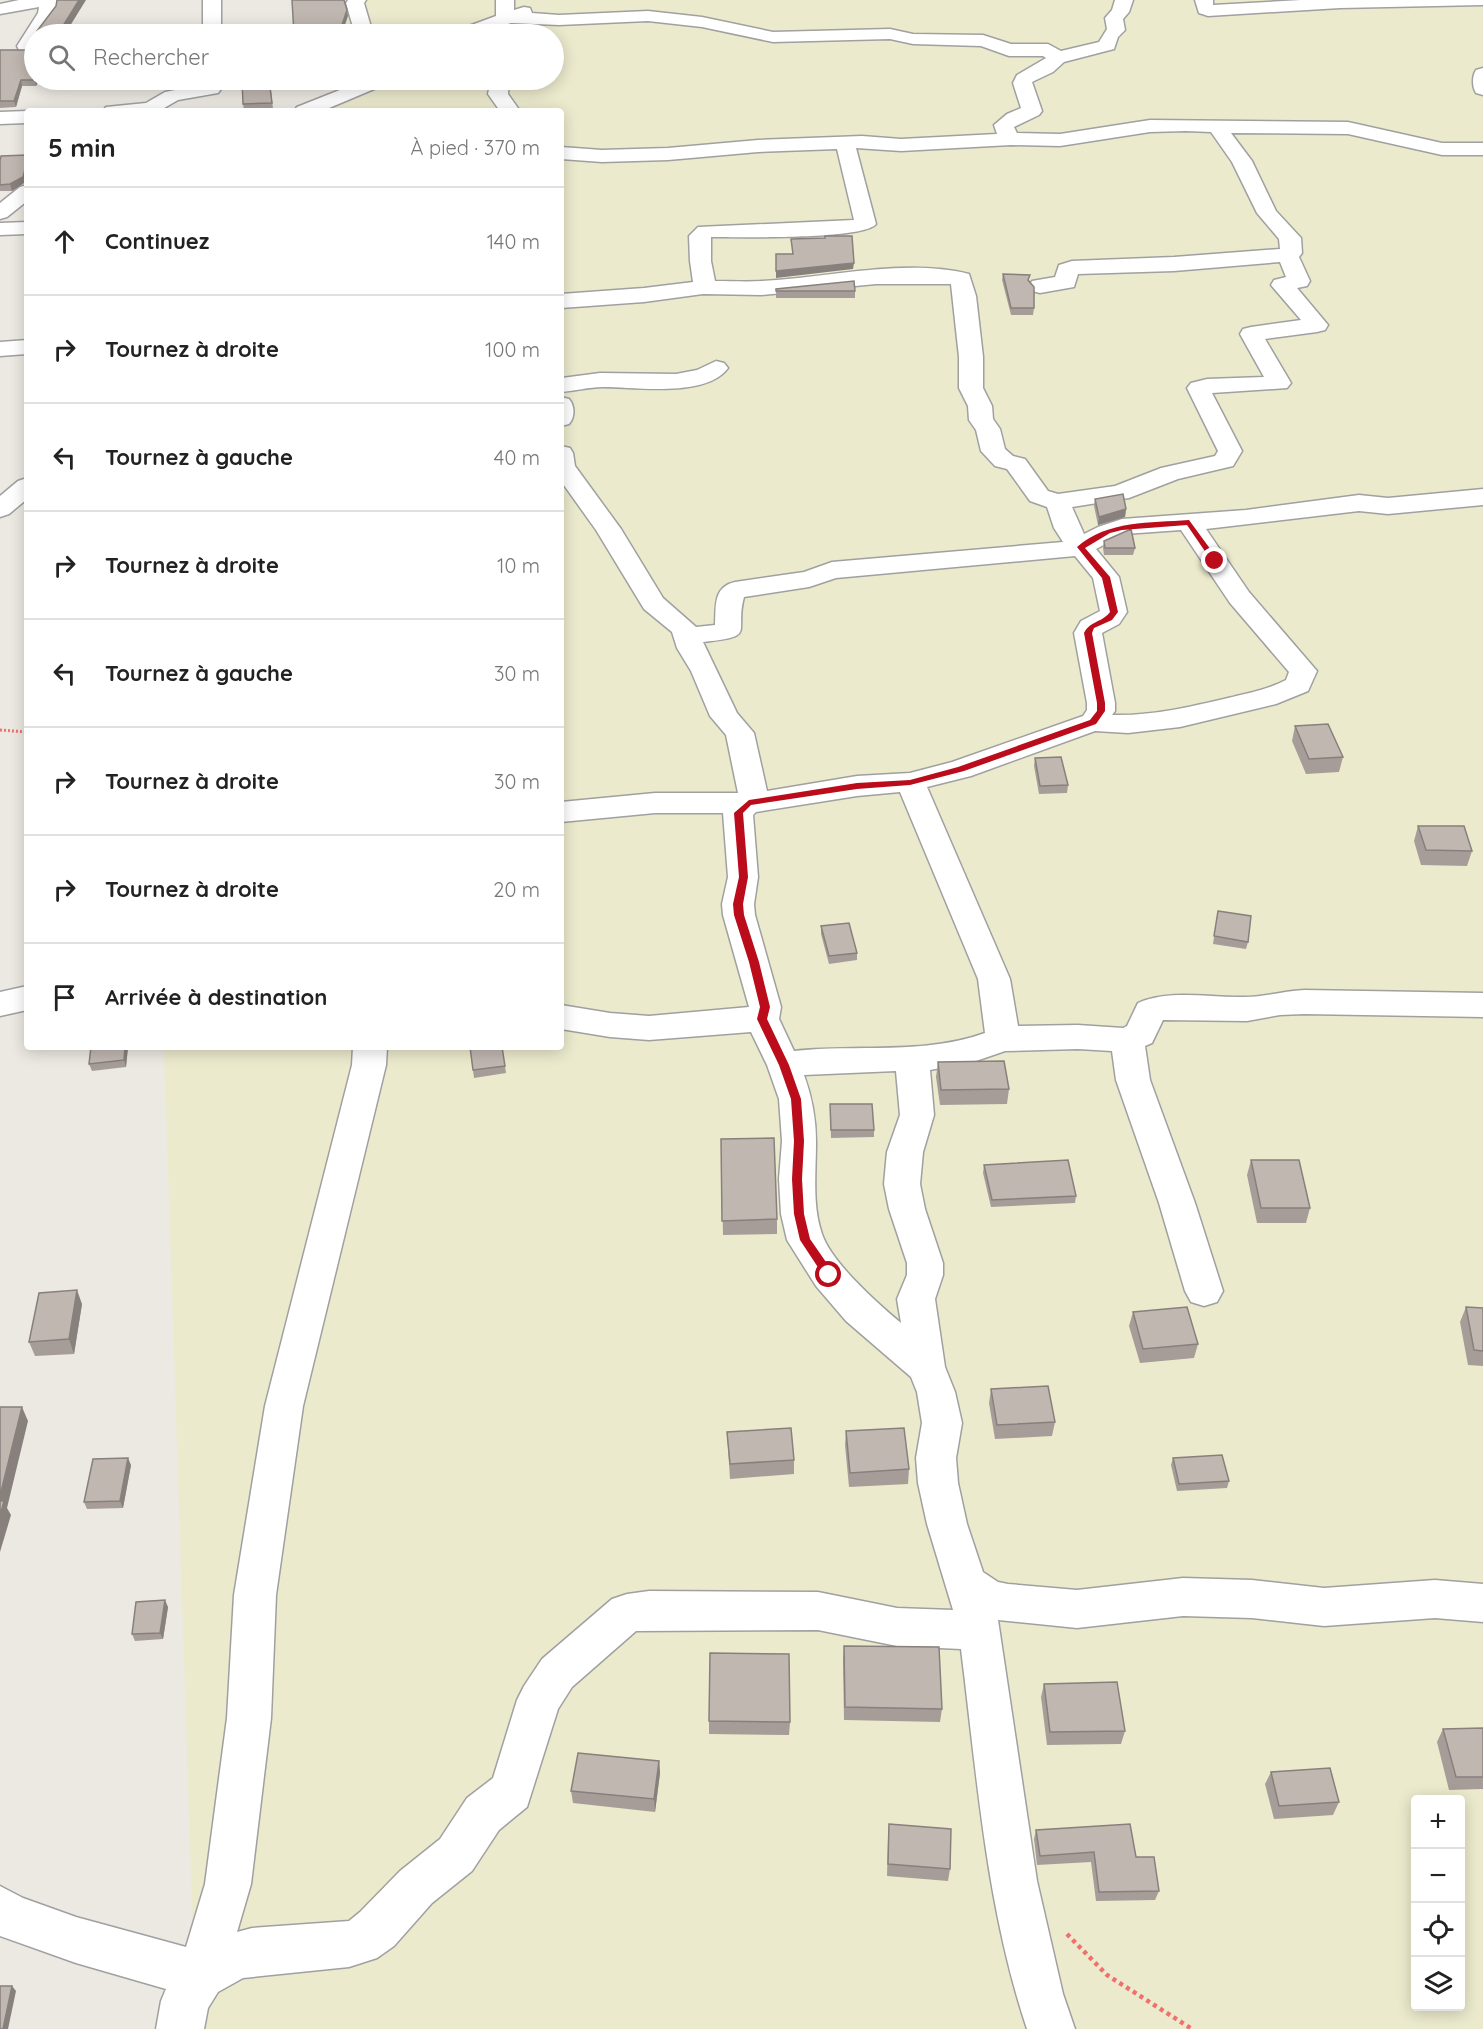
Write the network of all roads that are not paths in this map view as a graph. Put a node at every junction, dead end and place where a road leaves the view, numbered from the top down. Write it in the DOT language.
graph roads {
  1 [pos="47,0"];
  2 [pos="357,0"];
  3 [pos="1124,0"];
  4 [pos="1204,0"];
  5 [pos="1481,0"];
  6 [pos="544,1"];
  7 [pos="1375,1"];
  8 [pos="206,4"];
  9 [pos="0,9"];
  10 [pos="505,9"];
  11 [pos="41,24"];
  12 [pos="212,24"];
  13 [pos="361,24"];
  14 [pos="480,24"];
  15 [pos="24,47"];
  16 [pos="7,49"];
  17 [pos="1057,58"];
  18 [pos="1483,74"];
  19 [pos="1483,89"];
  20 [pos="358,90"];
  21 [pos="499,90"];
  22 [pos="212,92"];
  23 [pos="151,108"];
  24 [pos="312,108"];
  25 [pos="508,108"];
  26 [pos="24,117"];
  27 [pos="0,118"];
  28 [pos="1217,127"];
  29 [pos="1011,139"];
  30 [pos="843,143"];
  31 [pos="1483,149"];
  32 [pos="564,153"];
  33 [pos="24,193"];
  34 [pos="0,213"];
  35 [pos="24,228"];
  36 [pos="0,229"];
  37 [pos="1287,255"];
  38 [pos="1040,286"];
  39 [pos="703,287"];
  40 [pos="564,301"];
  41 [pos="24,347"];
  42 [pos="0,349"];
  43 [pos="716,368"];
  44 [pos="564,387"];
  45 [pos="564,467"];
  46 [pos="24,489"];
  47 [pos="1483,497"];
  48 [pos="1056,502"];
  49 [pos="0,509"];
  50 [pos="1189,523"];
  51 [pos="1081,547"];
  52 [pos="688,636"];
  53 [pos="1093,722"];
  54 [pos="910,782"];
  55 [pos="749,803"];
  56 [pos="564,812"];
  57 [pos="24,999"];
  58 [pos="0,1004"];
  59 [pos="1483,1005"];
  60 [pos="564,1017"];
  61 [pos="762,1019"];
  62 [pos="1003,1039"];
  63 [pos="1127,1040"];
  64 [pos="370,1050"];
  65 [pos="912,1059"];
  66 [pos="784,1065"];
  67 [pos="1204,1291"];
  68 [pos="926,1367"];
  69 [pos="967,1585"];
  70 [pos="1483,1603"];
  71 [pos="980,1630"];
  72 [pos="0,1909"];
  73 [pos="201,1975"];
  74 [pos="180,2029"];
  75 [pos="1051,2029"];
  1 -- 9 [label="street"];
  1 -- 11 [label="street"];
  2 -- 13 [label="street"];
  3 -- 17 [label="street"];
  4 -- 7 [label="street"];
  5 -- 7 [label="street"];
  6 -- 10 [label="street"];
  8 -- 12 [label="street"];
  10 -- 14 [label="street"];
  10 -- 17 [label="street"];
  15 -- 16 [label="street"];
  17 -- 29 [label="street"];
  18 -- 19 [label="street"];
  20 -- 24 [label="street"];
  21 -- 25 [label="street"];
  22 -- 23 [label="street"];
  26 -- 27 [label="street"];
  28 -- 29 [label="street"];
  28 -- 31 [label="street"];
  28 -- 37 [label="street"];
  29 -- 30 [label="street"];
  30 -- 32 [label="street"];
  30 -- 39 [label="street"];
  33 -- 34 [label="street"];
  35 -- 36 [label="street"];
  37 -- 38 [label="street"];
  37 -- 48 [label="street"];
  39 -- 40 [label="street"];
  39 -- 48 [label="street"];
  41 -- 42 [label="street"];
  43 -- 44 [label="street"];
  45 -- 52 [label="street"];
  46 -- 49 [label="street"];
  47 -- 50 [label="street"];
  48 -- 51 [label="street"];
  50 -- 51 [label="street"];
  50 -- 53 [label="street"];
  51 -- 52 [label="street"];
  51 -- 53 [label="street"];
  52 -- 55 [label="street"];
  53 -- 54 [label="street"];
  54 -- 55 [label="street"];
  54 -- 62 [label="street"];
  55 -- 56 [label="street"];
  55 -- 61 [label="street"];
  57 -- 58 [label="street"];
  59 -- 63 [label="street"];
  60 -- 61 [label="street"];
  61 -- 66 [label="street"];
  62 -- 63 [label="street"];
  62 -- 65 [label="street"];
  63 -- 67 [label="street"];
  64 -- 73 [label="street"];
  65 -- 66 [label="street"];
  65 -- 68 [label="street"];
  66 -- 68 [label="street"];
  68 -- 69 [label="street"];
  69 -- 70 [label="street"];
  69 -- 71 [label="street"];
  71 -- 73 [label="street"];
  71 -- 75 [label="street"];
  72 -- 73 [label="street"];
  73 -- 74 [label="street"];
}
